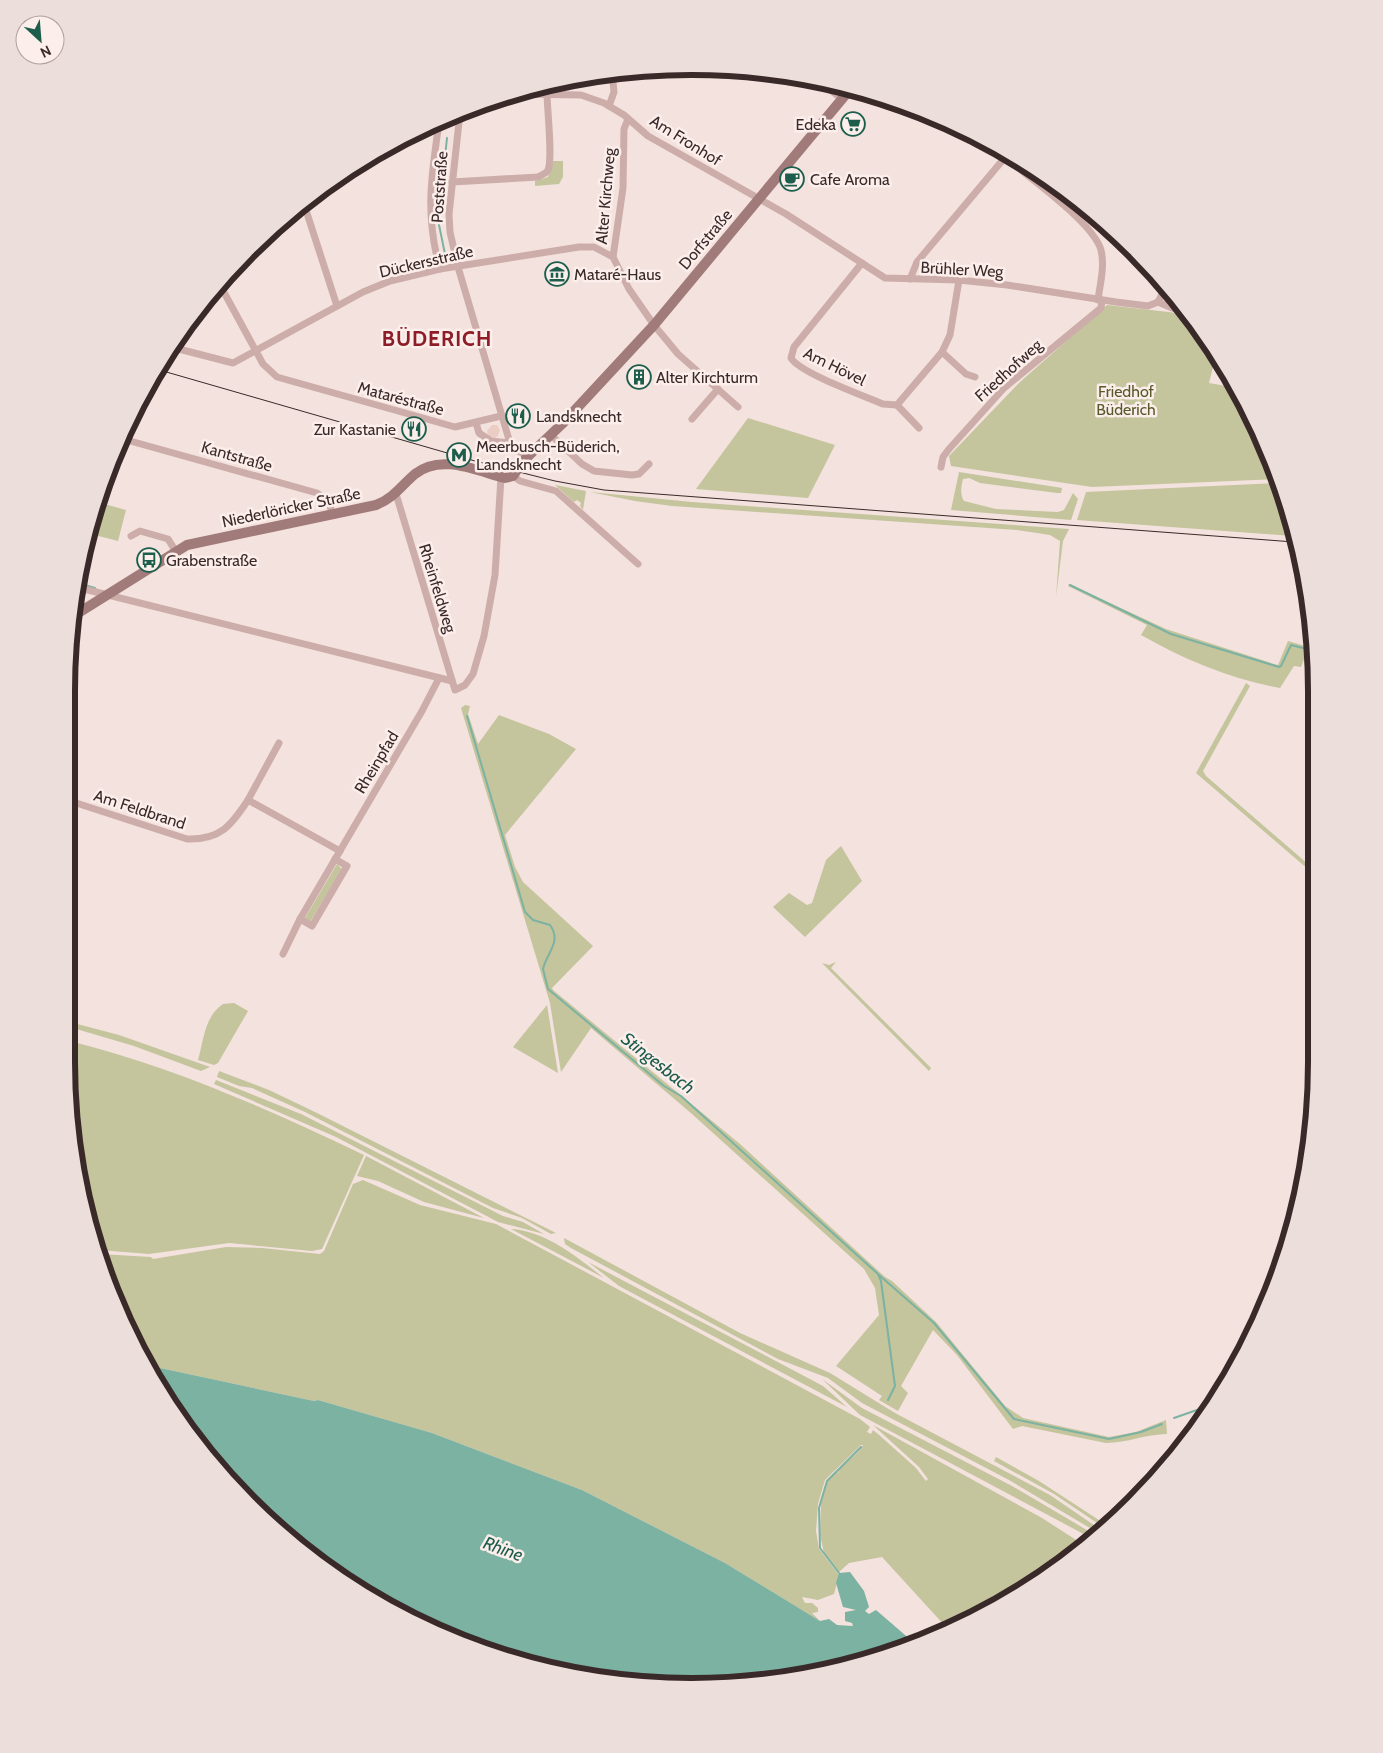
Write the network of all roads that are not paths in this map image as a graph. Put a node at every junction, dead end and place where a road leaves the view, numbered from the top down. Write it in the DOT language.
graph roads {
  1 [pos="613,80"];
  2 [pos="833,92"];
  3 [pos="547,93"];
  4 [pos="846,95"];
  5 [pos="842,99"];
  6 [pos="609,106"];
  7 [pos="628,119"];
  8 [pos="459,121"];
  9 [pos="438,130"];
  10 [pos="1003,160"];
  11 [pos="1027,175"];
  12 [pos="452,182"];
  13 [pos="758,199"];
  14 [pos="306,210"];
  15 [pos="613,257"];
  16 [pos="862,263"];
  17 [pos="458,266"];
  18 [pos="440,269"];
  19 [pos="910,279"];
  20 [pos="959,280"];
  21 [pos="223,291"];
  22 [pos="1162,294"];
  23 [pos="1100,300"];
  24 [pos="1158,302"];
  25 [pos="337,306"];
  26 [pos="1175,308"];
  27 [pos="654,325"];
  28 [pos="179,349"];
  29 [pos="256,350"];
  30 [pos="942,352"];
  31 [pos="975,377"];
  32 [pos="718,390"];
  33 [pos="897,405"];
  34 [pos="738,408"];
  35 [pos="501,416"];
  36 [pos="692,419"];
  37 [pos="476,423"];
  38 [pos="919,428"];
  39 [pos="551,435"];
  40 [pos="129,440"];
  41 [pos="510,443"];
  42 [pos="526,458"];
  43 [pos="649,464"];
  44 [pos="940,467"];
  45 [pos="515,474"];
  46 [pos="501,477"];
  47 [pos="396,494"];
  48 [pos="332,513"];
  49 [pos="131,536"];
  50 [pos="175,550"];
  51 [pos="638,564"];
  52 [pos="84,589"];
  53 [pos="105,595"];
  54 [pos="80,612"];
  55 [pos="439,678"];
  56 [pos="452,681"];
  57 [pos="279,744"];
  58 [pos="248,800"];
  59 [pos="75,803"];
  60 [pos="340,851"];
  61 [pos="335,859"];
  62 [pos="300,919"];
  63 [pos="283,954"];
  1 -- 6 [label="street"];
  2 -- 5 [label="street"];
  3 -- 6 [label="street, Am Fronhof"];
  3 -- 12 [label="street"];
  4 -- 5 [label="main road, Dorfstraße"];
  5 -- 13 [label="main road, Dorfstraße"];
  6 -- 7 [label="street, Am Fronhof"];
  7 -- 13 [label="street, Am Fronhof"];
  7 -- 15 [label="street, Alter Kirchweg"];
  8 -- 12 [label="street, Poststraße"];
  9 -- 18 [label="street, Poststraße"];
  10 -- 19 [label="street"];
  11 -- 23 [label="street"];
  12 -- 17 [label="street, Poststraße"];
  13 -- 16 [label="street, Brühler Weg"];
  13 -- 27 [label="main road, Dorfstraße"];
  14 -- 25 [label="street"];
  15 -- 17 [label="street, Dückersstraße"];
  15 -- 27 [label="street, Alter Kirchweg"];
  16 -- 19 [label="street, Brühler Weg"];
  16 -- 33 [label="street, Am Hövel"];
  17 -- 18 [label="street, Dückersstraße"];
  17 -- 35 [label="street, Poststraße"];
  18 -- 25 [label="street, Dückersstraße"];
  19 -- 20 [label="street, Brühler Weg"];
  20 -- 23 [label="street, Brühler Weg"];
  20 -- 30 [label="street"];
  21 -- 29 [label="street, Mataréstraße"];
  22 -- 24 [label="street"];
  23 -- 24 [label="street, Brühler Weg"];
  23 -- 44 [label="street, Friedhofweg"];
  24 -- 26 [label="street, Brühler Weg"];
  25 -- 29 [label="street, Dückersstraße"];
  27 -- 32 [label="street"];
  27 -- 39 [label="main road, Dorfstraße"];
  28 -- 29 [label="street"];
  29 -- 37 [label="street, Mataréstraße"];
  30 -- 31 [label="street"];
  30 -- 33 [label="street"];
  32 -- 34 [label="street"];
  32 -- 36 [label="street"];
  33 -- 38 [label="street"];
  35 -- 37 [label="street, Mataréstraße"];
  35 -- 41 [label="street, Poststraße"];
  37 -- 41 [label="street"];
  39 -- 42 [label="main road, Dorfstraße"];
  39 -- 43 [label="street"];
  40 -- 48 [label="street, Kantstraße"];
  41 -- 42 [label="street, Poststraße"];
  42 -- 45 [label="main road, Dorfstraße"];
  45 -- 46 [label="main road, Niederlöricker Straße"];
  45 -- 51 [label="street"];
  46 -- 47 [label="main road, Niederlöricker Straße"];
  46 -- 56 [label="street, Rheinfeldweg"];
  47 -- 48 [label="main road, Niederlöricker Straße"];
  47 -- 56 [label="street, Rheinfeldweg"];
  48 -- 50 [label="main road, Niederlöricker Straße"];
  49 -- 50 [label="street"];
  50 -- 53 [label="main road, Niederlöricker Straße"];
  52 -- 53 [label="street"];
  53 -- 54 [label="main road, Niederlöricker Straße"];
  53 -- 55 [label="street"];
  55 -- 56 [label="street"];
  55 -- 60 [label="street, Rheinpfad"];
  57 -- 58 [label="street, Am Feldbrand"];
  58 -- 59 [label="street, Am Feldbrand"];
  58 -- 60 [label="street"];
  60 -- 61 [label="street, Rheinpfad"];
  61 -- 62 [label="street, Rheinpfad"];
  61 -- 62 [label="street"];
  62 -- 63 [label="street, Rheinpfad"];
}
